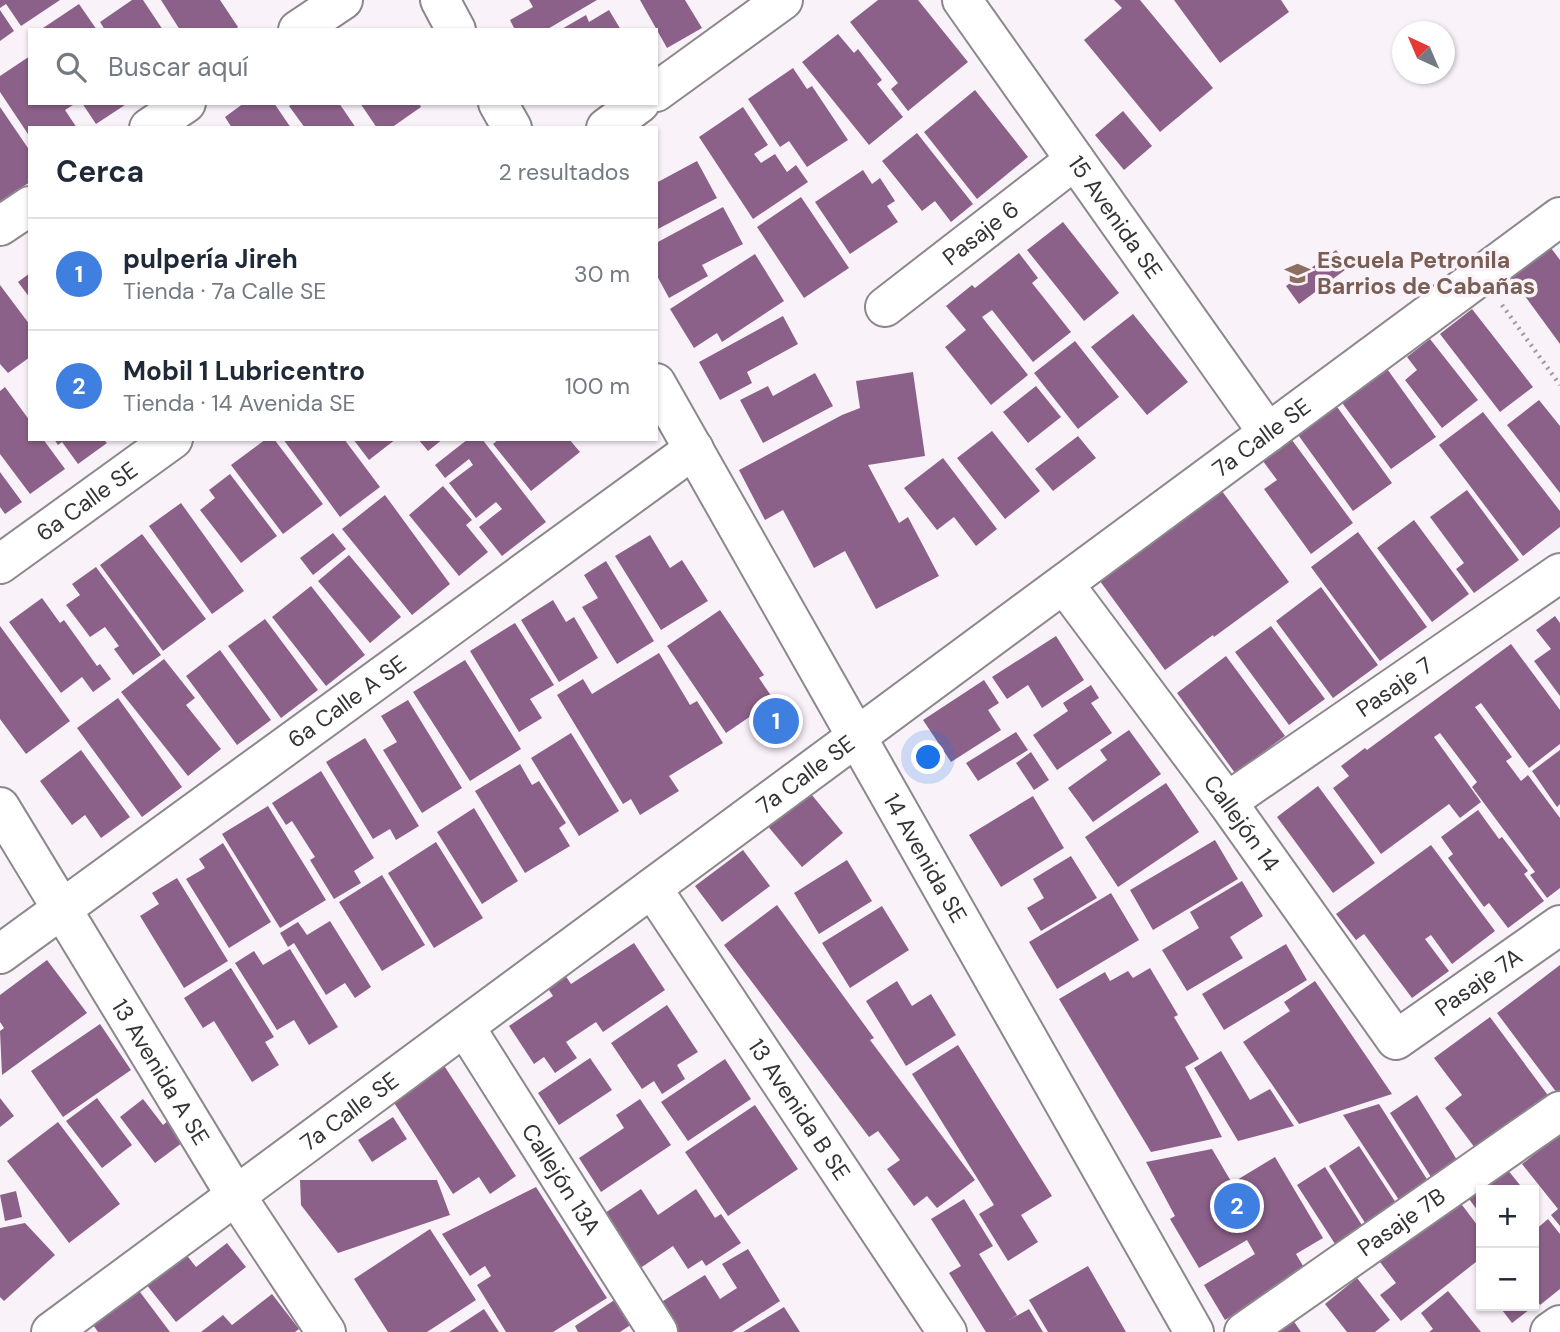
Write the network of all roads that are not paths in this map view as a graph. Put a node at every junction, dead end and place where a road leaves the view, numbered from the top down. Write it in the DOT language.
graph roads {
  1 [pos="343,0"];
  2 [pos="440,0"];
  3 [pos="783,0"];
  4 [pos="962,0"];
  5 [pos="301,28"];
  6 [pos="455,28"];
  7 [pos="658,91"];
  8 [pos="183,105"];
  9 [pos="499,105"];
  10 [pos="637,105"];
  11 [pos="152,126"];
  12 [pos="511,126"];
  13 [pos="609,126"];
  14 [pos="1075,160"];
  15 [pos="28,207"];
  16 [pos="1560,218"];
  17 [pos="0,226"];
  18 [pos="885,307"];
  19 [pos="658,386"];
  20 [pos="1268,433"];
  21 [pos="170,441"];
  22 [pos="694,449"];
  23 [pos="0,564"];
  24 [pos="1560,573"];
  25 [pos="1073,597"];
  26 [pos="856,737"];
  27 [pos="1227,802"];
  28 [pos="0,807"];
  29 [pos="652,888"];
  30 [pos="62,909"];
  31 [pos="1560,925"];
  32 [pos="0,954"];
  33 [pos="465,1027"];
  34 [pos="1396,1040"];
  35 [pos="1560,1111"];
  36 [pos="236,1196"];
  37 [pos="1560,1325"];
  38 [pos="51,1332"];
  39 [pos="326,1332"];
  40 [pos="658,1332"];
  41 [pos="947,1332"];
  42 [pos="1194,1332"];
  43 [pos="1244,1332"];
  44 [pos="1550,1332"];
  1 -- 5 [label="street"];
  2 -- 6 [label="street"];
  3 -- 7 [label="street"];
  4 -- 14 [label="street, 15 Avenida SE"];
  8 -- 11 [label="street"];
  9 -- 12 [label="street"];
  10 -- 13 [label="street"];
  14 -- 18 [label="street, Pasaje 6"];
  14 -- 20 [label="street, 15 Avenida SE"];
  15 -- 17 [label="street"];
  16 -- 20 [label="street, 7a Calle SE"];
  19 -- 22 [label="street, 14 Avenida SE"];
  20 -- 25 [label="street, 7a Calle SE"];
  21 -- 23 [label="street, 6a Calle SE"];
  22 -- 26 [label="street, 14 Avenida SE"];
  22 -- 30 [label="street, 6a Calle A SE"];
  24 -- 27 [label="street, Pasaje 7"];
  25 -- 26 [label="street, 7a Calle SE"];
  25 -- 27 [label="street, Callejón 14"];
  26 -- 29 [label="street, 7a Calle SE"];
  26 -- 42 [label="street, 14 Avenida SE"];
  27 -- 34 [label="street, Callejón 14"];
  28 -- 30 [label="street, 13 Avenida A SE"];
  29 -- 33 [label="street, 7a Calle SE"];
  29 -- 41 [label="street, 13 Avenida B SE"];
  30 -- 32 [label="street, 6a Calle A SE"];
  30 -- 36 [label="street, 13 Avenida A SE"];
  31 -- 34 [label="street, Pasaje 7A"];
  33 -- 36 [label="street, 7a Calle SE"];
  33 -- 40 [label="street, Callejón 13A"];
  35 -- 43 [label="street, Pasaje 7B"];
  36 -- 38 [label="street, 7a Calle SE"];
  36 -- 39 [label="street, 13 Avenida A SE"];
  37 -- 44 [label="street"];
}
